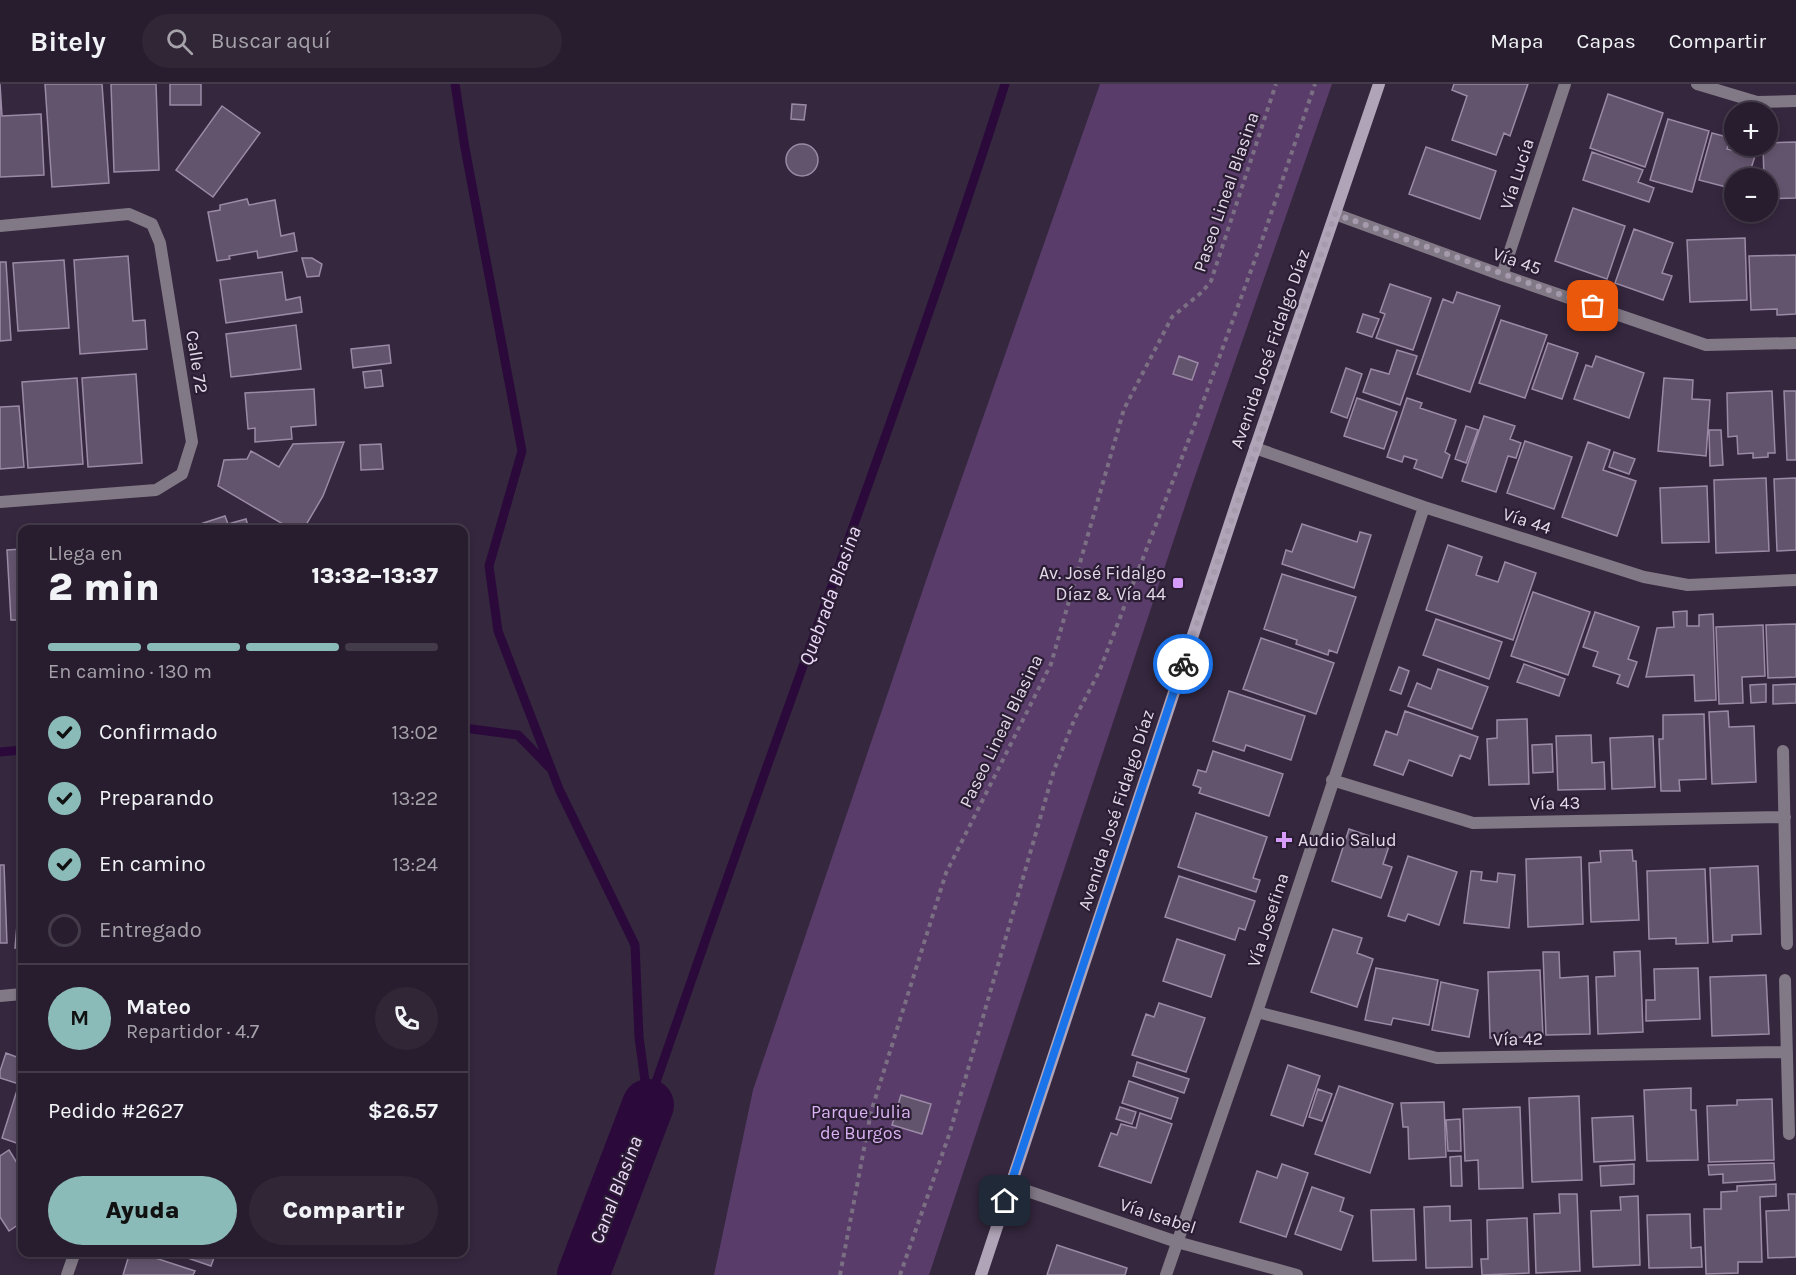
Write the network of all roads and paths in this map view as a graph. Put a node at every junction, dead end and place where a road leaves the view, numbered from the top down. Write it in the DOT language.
graph roads {
  1 [pos="1276,84"];
  2 [pos="1315,84"];
  3 [pos="1378,84"];
  4 [pos="1565,84"];
  5 [pos="1697,84"];
  6 [pos="1796,101"];
  7 [pos="1335,214"];
  8 [pos="0,226"];
  9 [pos="1502,275"];
  10 [pos="1796,343"];
  11 [pos="1255,448"];
  12 [pos="0,502"];
  13 [pos="1424,507"];
  14 [pos="1796,580"];
  15 [pos="1783,751"];
  16 [pos="1332,780"];
  17 [pos="1785,817"];
  18 [pos="1787,944"];
  19 [pos="1785,980"];
  20 [pos="18,994"];
  21 [pos="0,996"];
  22 [pos="1257,1012"];
  23 [pos="1787,1052"];
  24 [pos="1789,1134"];
  25 [pos="1010,1185"];
  26 [pos="1177,1242"];
  27 [pos="73,1257"];
  28 [pos="67,1275"];
  29 [pos="840,1275"];
  30 [pos="900,1275"];
  31 [pos="981,1275"];
  32 [pos="1166,1275"];
  33 [pos="1297,1275"];
  1 -- 29 [label="path, Paseo Lineal Blasina"];
  2 -- 30 [label="path"];
  3 -- 7 [label="street, Avenida José Fidalgo Díaz"];
  4 -- 9 [label="street, Vía Lucía"];
  5 -- 6 [label="street"];
  7 -- 9 [label="street, Vía 45"];
  7 -- 11 [label="street, Avenida José Fidalgo Díaz"];
  8 -- 12 [label="street, Calle 72"];
  9 -- 10 [label="street, Vía 45"];
  11 -- 13 [label="street, Vía 44"];
  11 -- 25 [label="street, Avenida José Fidalgo Díaz"];
  13 -- 14 [label="street, Vía 44"];
  13 -- 16 [label="street, Vía Josefina"];
  15 -- 17 [label="street"];
  16 -- 17 [label="street, Vía 43"];
  16 -- 22 [label="street, Vía Josefina"];
  17 -- 18 [label="street"];
  19 -- 23 [label="street"];
  20 -- 21 [label="street"];
  22 -- 23 [label="street, Vía 42"];
  22 -- 26 [label="street, Vía Josefina"];
  23 -- 24 [label="street"];
  25 -- 26 [label="street, Vía Isabel"];
  25 -- 31 [label="street, Avenida José Fidalgo Díaz"];
  26 -- 32 [label="street, Vía Josefina"];
  26 -- 33 [label="street, Vía Isabel"];
  27 -- 28 [label="street"];
}
